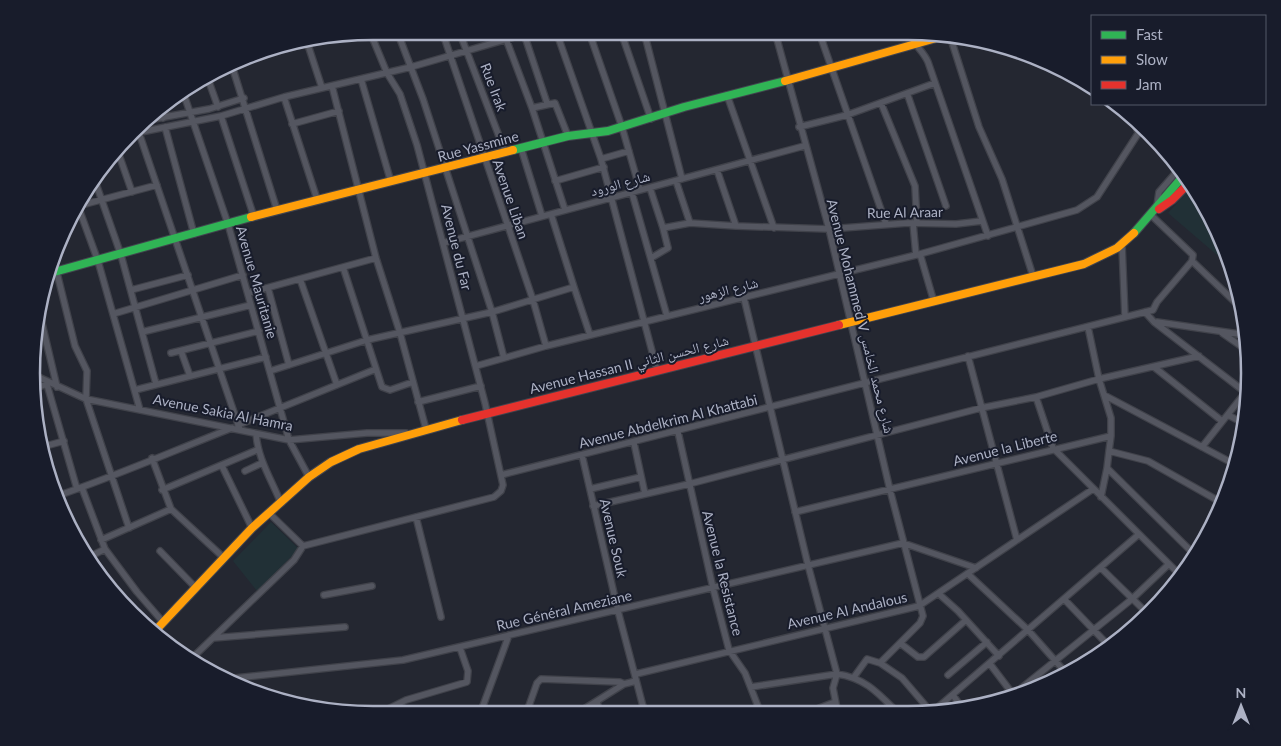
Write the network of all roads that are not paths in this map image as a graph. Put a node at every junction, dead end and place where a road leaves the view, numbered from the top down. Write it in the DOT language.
graph roads {
  1 [pos="374,40"];
  2 [pos="402,40"];
  3 [pos="445,40"];
  4 [pos="462,40"];
  5 [pos="502,40"];
  6 [pos="506,40"];
  7 [pos="526,40"];
  8 [pos="559,40"];
  9 [pos="592,40"];
  10 [pos="624,40"];
  11 [pos="646,40"];
  12 [pos="777,40"];
  13 [pos="822,40"];
  14 [pos="912,40"];
  15 [pos="928,41"];
  16 [pos="951,43"];
  17 [pos="914,44"];
  18 [pos="308,46"];
  19 [pos="466,50"];
  20 [pos="450,56"];
  21 [pos="412,67"];
  22 [pos="832,69"];
  23 [pos="234,71"];
  24 [pos="388,73"];
  25 [pos="361,79"];
  26 [pos="786,80"];
  27 [pos="209,83"];
  28 [pos="935,83"];
  29 [pos="332,86"];
  30 [pos="322,88"];
  31 [pos="907,93"];
  32 [pos="727,95"];
  33 [pos="284,97"];
  34 [pos="185,98"];
  35 [pos="244,98"];
  36 [pos="881,103"];
  37 [pos="547,104"];
  38 [pos="218,107"];
  39 [pos="532,108"];
  40 [pos="247,109"];
  41 [pos="339,111"];
  42 [pos="190,112"];
  43 [pos="665,114"];
  44 [pos="847,115"];
  45 [pos="221,116"];
  46 [pos="163,118"];
  47 [pos="158,119"];
  48 [pos="651,119"];
  49 [pos="194,122"];
  50 [pos="292,124"];
  51 [pos="622,126"];
  52 [pos="165,127"];
  53 [pos="800,127"];
  54 [pos="145,131"];
  55 [pos="593,132"];
  56 [pos="1138,132"];
  57 [pos="140,136"];
  58 [pos="568,136"];
  59 [pos="543,142"];
  60 [pos="804,146"];
  61 [pos="521,148"];
  62 [pos="629,151"];
  63 [pos="505,152"];
  64 [pos="120,157"];
  65 [pos="483,157"];
  66 [pos="601,159"];
  67 [pos="752,161"];
  68 [pos="444,168"];
  69 [pos="604,168"];
  70 [pos="717,170"];
  71 [pos="424,173"];
  72 [pos="1175,174"];
  73 [pos="679,180"];
  74 [pos="1179,180"];
  75 [pos="555,181"];
  76 [pos="391,182"];
  77 [pos="157,185"];
  78 [pos="97,186"];
  79 [pos="650,188"];
  80 [pos="1185,188"];
  81 [pos="359,190"];
  82 [pos="640,190"];
  83 [pos="132,192"];
  84 [pos="632,192"];
  85 [pos="612,198"];
  86 [pos="317,199"];
  87 [pos="102,200"];
  88 [pos="86,204"];
  89 [pos="946,206"];
  90 [pos="278,210"];
  91 [pos="564,210"];
  92 [pos="1154,213"];
  93 [pos="81,214"];
  94 [pos="551,214"];
  95 [pos="542,216"];
  96 [pos="254,217"];
  97 [pos="982,221"];
  98 [pos="690,223"];
  99 [pos="915,223"];
  100 [pos="228,224"];
  101 [pos="886,224"];
  102 [pos="508,226"];
  103 [pos="736,226"];
  104 [pos="663,228"];
  105 [pos="774,228"];
  106 [pos="829,228"];
  107 [pos="1016,228"];
  108 [pos="194,234"];
  109 [pos="466,236"];
  110 [pos="988,236"];
  111 [pos="176,238"];
  112 [pos="443,243"];
  113 [pos="1122,245"];
  114 [pos="121,254"];
  115 [pos="918,255"];
  116 [pos="376,258"];
  117 [pos="651,258"];
  118 [pos="98,261"];
  119 [pos="1192,262"];
  120 [pos="343,268"];
  121 [pos="57,272"];
  122 [pos="839,274"];
  123 [pos="188,275"];
  124 [pos="243,275"];
  125 [pos="1033,276"];
  126 [pos="300,279"];
  127 [pos="574,287"];
  128 [pos="268,288"];
  129 [pos="131,290"];
  130 [pos="193,290"];
  131 [pos="248,293"];
  132 [pos="744,298"];
  133 [pos="533,300"];
  134 [pos="1233,300"];
  135 [pos="934,302"];
  136 [pos="251,306"];
  137 [pos="136,307"];
  138 [pos="492,312"];
  139 [pos="1145,312"];
  140 [pos="113,314"];
  141 [pos="667,316"];
  142 [pos="202,317"];
  143 [pos="1125,317"];
  144 [pos="462,320"];
  145 [pos="645,321"];
  146 [pos="850,322"];
  147 [pos="1154,322"];
  148 [pos="1088,327"];
  149 [pos="43,329"];
  150 [pos="142,332"];
  151 [pos="259,332"];
  152 [pos="1220,332"];
  153 [pos="400,333"];
  154 [pos="1238,334"];
  155 [pos="590,335"];
  156 [pos="367,340"];
  157 [pos="211,344"];
  158 [pos="757,345"];
  159 [pos="1239,345"];
  160 [pos="546,346"];
  161 [pos="182,350"];
  162 [pos="171,353"];
  163 [pos="326,353"];
  164 [pos="968,356"];
  165 [pos="1199,356"];
  166 [pos="266,357"];
  167 [pos="504,358"];
  168 [pos="289,365"];
  169 [pos="476,366"];
  170 [pos="1154,367"];
  171 [pos="376,369"];
  172 [pos="220,370"];
  173 [pos="657,370"];
  174 [pos="270,371"];
  175 [pos="190,376"];
  176 [pos="1099,379"];
  177 [pos="40,380"];
  178 [pos="865,381"];
  179 [pos="413,382"];
  180 [pos="46,383"];
  181 [pos="156,384"];
  182 [pos="41,385"];
  183 [pos="337,385"];
  184 [pos="1240,385"];
  185 [pos="480,386"];
  186 [pos="57,387"];
  187 [pos="135,390"];
  188 [pos="1104,395"];
  189 [pos="1036,397"];
  190 [pos="86,399"];
  191 [pos="1240,400"];
  192 [pos="418,402"];
  193 [pos="281,408"];
  194 [pos="771,408"];
  195 [pos="981,408"];
  196 [pos="140,410"];
  197 [pos="487,413"];
  198 [pos="1228,415"];
  199 [pos="1237,420"];
  200 [pos="1222,421"];
  201 [pos="237,428"];
  202 [pos="426,429"];
  203 [pos="678,432"];
  204 [pos="414,433"];
  205 [pos="256,434"];
  206 [pos="1111,436"];
  207 [pos="878,437"];
  208 [pos="289,440"];
  209 [pos="64,441"];
  210 [pos="634,443"];
  211 [pos="48,445"];
  212 [pos="1202,447"];
  213 [pos="1054,448"];
  214 [pos="257,450"];
  215 [pos="1109,452"];
  216 [pos="582,455"];
  217 [pos="152,458"];
  218 [pos="784,460"];
  219 [pos="1229,461"];
  220 [pos="262,463"];
  221 [pos="996,464"];
  222 [pos="222,466"];
  223 [pos="1107,468"];
  224 [pos="245,471"];
  225 [pos="501,475"];
  226 [pos="111,477"];
  227 [pos="309,477"];
  228 [pos="641,477"];
  229 [pos="689,484"];
  230 [pos="79,488"];
  231 [pos="1093,489"];
  232 [pos="162,490"];
  233 [pos="590,490"];
  234 [pos="890,490"];
  235 [pos="63,494"];
  236 [pos="645,494"];
  237 [pos="1101,497"];
  238 [pos="1216,500"];
  239 [pos="280,502"];
  240 [pos="593,506"];
  241 [pos="171,509"];
  242 [pos="269,512"];
  243 [pos="795,512"];
  244 [pos="416,517"];
  245 [pos="129,528"];
  246 [pos="252,528"];
  247 [pos="1138,535"];
  248 [pos="101,540"];
  249 [pos="1017,540"];
  250 [pos="903,543"];
  251 [pos="302,546"];
  252 [pos="105,549"];
  253 [pos="1190,550"];
  254 [pos="160,551"];
  255 [pos="94,555"];
  256 [pos="224,558"];
  257 [pos="1169,564"];
  258 [pos="808,565"];
  259 [pos="976,568"];
  260 [pos="1101,568"];
  261 [pos="1176,571"];
  262 [pos="968,574"];
  263 [pos="372,586"];
  264 [pos="195,587"];
  265 [pos="713,588"];
  266 [pos="939,594"];
  267 [pos="324,595"];
  268 [pos="1132,599"];
  269 [pos="1065,600"];
  270 [pos="919,606"];
  271 [pos="1142,609"];
  272 [pos="618,611"];
  273 [pos="441,617"];
  274 [pos="966,620"];
  275 [pos="163,622"];
  276 [pos="158,627"];
  277 [pos="344,627"];
  278 [pos="825,630"];
  279 [pos="1028,630"];
  280 [pos="1094,630"];
  281 [pos="509,635"];
  282 [pos="213,638"];
  283 [pos="1105,641"];
  284 [pos="987,642"];
  285 [pos="900,643"];
  286 [pos="460,648"];
  287 [pos="729,650"];
  288 [pos="196,655"];
  289 [pos="999,656"];
  290 [pos="1056,662"];
  291 [pos="880,663"];
  292 [pos="990,664"];
  293 [pos="1062,668"];
  294 [pos="636,674"];
  295 [pos="837,674"];
  296 [pos="948,675"];
  297 [pos="854,677"];
  298 [pos="239,678"];
  299 [pos="636,681"];
  300 [pos="1031,682"];
  301 [pos="624,684"];
  302 [pos="751,687"];
  303 [pos="1008,690"];
  304 [pos="953,695"];
  305 [pos="597,702"];
  306 [pos="835,702"];
  307 [pos="958,702"];
  308 [pos="942,704"];
  309 [pos="925,705"];
  310 [pos="394,706"];
  311 [pos="483,706"];
  312 [pos="529,706"];
  313 [pos="590,706"];
  314 [pos="598,706"];
  315 [pos="643,706"];
  316 [pos="758,706"];
  317 [pos="825,706"];
  318 [pos="836,706"];
  319 [pos="890,706"];
  1 -- 24 [label="street, Avenue du Far"];
  2 -- 21 [label="street"];
  3 -- 20 [label="street, Avenue Liban"];
  4 -- 19 [label="street, Rue Irak"];
  5 -- 19 [label="street"];
  6 -- 39 [label="street"];
  7 -- 37 [label="street"];
  8 -- 55 [label="street"];
  9 -- 51 [label="street"];
  10 -- 48 [label="street"];
  11 -- 43 [label="street"];
  12 -- 26 [label="street, Avenue Mohammed V شارع محمد الخامس"];
  13 -- 22 [label="street"];
  14 -- 17 [label="street"];
  15 -- 17 [label="main road, Rue Yassmine"];
  16 -- 107 [label="street"];
  17 -- 22 [label="main road, Rue Yassmine"];
  17 -- 28 [label="street"];
  18 -- 30 [label="street"];
  19 -- 20 [label="street"];
  19 -- 63 [label="street, Rue Irak"];
  20 -- 21 [label="street"];
  20 -- 65 [label="street, Avenue Liban"];
  21 -- 24 [label="street"];
  21 -- 68 [label="street"];
  22 -- 26 [label="main road, Rue Yassmine"];
  22 -- 44 [label="street"];
  23 -- 35 [label="street"];
  24 -- 25 [label="street"];
  24 -- 71 [label="street, Avenue du Far"];
  25 -- 29 [label="street"];
  25 -- 76 [label="street"];
  26 -- 32 [label="main road, Rue Yassmine"];
  26 -- 53 [label="street, Avenue Mohammed V شارع محمد الخامس"];
  27 -- 38 [label="street"];
  28 -- 31 [label="street"];
  28 -- 97 [label="street"];
  29 -- 30 [label="street"];
  29 -- 41 [label="street"];
  30 -- 33 [label="street"];
  31 -- 36 [label="street"];
  31 -- 89 [label="street"];
  32 -- 43 [label="main road, Rue Yassmine"];
  32 -- 67 [label="street"];
  33 -- 40 [label="street"];
  33 -- 50 [label="street"];
  34 -- 42 [label="street, Avenue Mauritanie"];
  35 -- 38 [label="street"];
  35 -- 40 [label="street"];
  36 -- 44 [label="street"];
  36 -- 99 [label="street"];
  37 -- 39 [label="street"];
  37 -- 58 [label="street"];
  38 -- 42 [label="street"];
  39 -- 59 [label="street"];
  40 -- 45 [label="street"];
  40 -- 90 [label="street"];
  41 -- 50 [label="street"];
  41 -- 81 [label="street"];
  42 -- 46 [label="street"];
  42 -- 49 [label="street, Avenue Mauritanie"];
  43 -- 48 [label="main road, Rue Yassmine"];
  43 -- 73 [label="street"];
  44 -- 53 [label="street"];
  44 -- 101 [label="street"];
  45 -- 49 [label="street"];
  45 -- 96 [label="street"];
  46 -- 47 [label="street"];
  48 -- 51 [label="main road, Rue Yassmine"];
  49 -- 52 [label="street"];
  49 -- 100 [label="street, Avenue Mauritanie"];
  50 -- 86 [label="street"];
  51 -- 55 [label="main road, Rue Yassmine"];
  51 -- 62 [label="street"];
  52 -- 54 [label="street"];
  52 -- 108 [label="street"];
  53 -- 60 [label="street, Avenue Mohammed V شارع محمد الخامس"];
  55 -- 58 [label="main road, Rue Yassmine"];
  55 -- 66 [label="street"];
  56 -- 107 [label="street, شارع الزهور"];
  57 -- 77 [label="street"];
  58 -- 59 [label="main road, Rue Yassmine"];
  59 -- 61 [label="main road, Rue Yassmine"];
  59 -- 75 [label="street"];
  60 -- 67 [label="street, شارع الورود"];
  60 -- 106 [label="street, Avenue Mohammed V شارع محمد الخامس"];
  61 -- 63 [label="main road, Rue Yassmine"];
  61 -- 95 [label="street"];
  62 -- 66 [label="street"];
  62 -- 82 [label="street"];
  63 -- 65 [label="main road, Rue Yassmine"];
  64 -- 83 [label="street"];
  65 -- 68 [label="main road, Rue Yassmine"];
  65 -- 102 [label="street, Avenue Liban"];
  66 -- 69 [label="street"];
  67 -- 70 [label="street, شارع الورود"];
  67 -- 105 [label="street"];
  68 -- 71 [label="main road, Rue Yassmine"];
  68 -- 109 [label="street"];
  69 -- 75 [label="street"];
  69 -- 85 [label="street"];
  70 -- 73 [label="street, شارع الورود"];
  70 -- 103 [label="street"];
  71 -- 76 [label="main road, Rue Yassmine"];
  71 -- 112 [label="street, Avenue du Far"];
  72 -- 92 [label="street"];
  73 -- 79 [label="street, شارع الورود"];
  73 -- 98 [label="street"];
  74 -- 92 [label="main road, Avenue Hassan II شارع الحسن الثاني"];
  75 -- 91 [label="street"];
  76 -- 81 [label="main road, Rue Yassmine"];
  77 -- 83 [label="street"];
  77 -- 111 [label="street"];
  78 -- 87 [label="street"];
  79 -- 82 [label="street, شارع الورود"];
  79 -- 104 [label="street"];
  80 -- 92 [label="main road, Avenue Hassan II شارع الحسن الثاني"];
  81 -- 86 [label="main road, Rue Yassmine"];
  81 -- 116 [label="street"];
  82 -- 84 [label="street, شارع الورود"];
  83 -- 87 [label="street"];
  84 -- 85 [label="street, شارع الورود"];
  84 -- 117 [label="street"];
  85 -- 91 [label="street, شارع الورود"];
  85 -- 145 [label="street"];
  86 -- 90 [label="main road, Rue Yassmine"];
  87 -- 88 [label="street"];
  87 -- 114 [label="street"];
  90 -- 96 [label="main road, Rue Yassmine"];
  91 -- 94 [label="street, شارع الورود"];
  92 -- 113 [label="main road, Avenue Hassan II شارع الحسن الثاني"];
  92 -- 119 [label="street"];
  93 -- 118 [label="street"];
  94 -- 95 [label="street, شارع الورود"];
  94 -- 127 [label="street"];
  95 -- 102 [label="street, شارع الورود"];
  96 -- 100 [label="main road, Rue Yassmine"];
  97 -- 99 [label="street, Rue Al Araar"];
  97 -- 110 [label="street"];
  98 -- 103 [label="street, Rue Al Araar"];
  98 -- 104 [label="street, Rue Al Araar"];
  99 -- 101 [label="street, Rue Al Araar"];
  99 -- 115 [label="street"];
  100 -- 108 [label="main road, Rue Yassmine"];
  100 -- 124 [label="street, Avenue Mauritanie"];
  101 -- 106 [label="street, Rue Al Araar"];
  102 -- 109 [label="street, شارع الورود"];
  102 -- 133 [label="street, Avenue Liban"];
  103 -- 105 [label="street, Rue Al Araar"];
  104 -- 117 [label="street"];
  105 -- 106 [label="street, Rue Al Araar"];
  106 -- 122 [label="street, Avenue Mohammed V شارع محمد الخامس"];
  107 -- 110 [label="street, شارع الزهور"];
  107 -- 125 [label="street"];
  108 -- 111 [label="main road, Rue Yassmine"];
  109 -- 112 [label="street, شارع الورود"];
  109 -- 138 [label="street"];
  110 -- 115 [label="street, شارع الزهور"];
  111 -- 114 [label="main road, Rue Yassmine"];
  111 -- 123 [label="street"];
  112 -- 144 [label="street, Avenue du Far"];
  113 -- 125 [label="main road, Avenue Hassan II شارع الحسن الثاني"];
  113 -- 143 [label="street"];
  114 -- 118 [label="main road, Rue Yassmine"];
  114 -- 129 [label="street"];
  115 -- 122 [label="street, شارع الزهور"];
  115 -- 135 [label="street"];
  116 -- 120 [label="street"];
  116 -- 153 [label="street"];
  117 -- 141 [label="street"];
  118 -- 121 [label="main road, Rue Yassmine"];
  118 -- 140 [label="street"];
  119 -- 134 [label="street"];
  119 -- 139 [label="street, Avenue Abdelkrim Al Khattabi"];
  120 -- 126 [label="street"];
  120 -- 156 [label="street"];
  121 -- 190 [label="street"];
  122 -- 132 [label="street, شارع الزهور"];
  122 -- 146 [label="street, Avenue Mohammed V شارع محمد الخامس"];
  123 -- 129 [label="street"];
  123 -- 130 [label="street"];
  124 -- 130 [label="street"];
  124 -- 131 [label="street, Avenue Mauritanie"];
  125 -- 135 [label="main road, Avenue Hassan II شارع الحسن الثاني"];
  126 -- 128 [label="street"];
  126 -- 163 [label="street"];
  127 -- 133 [label="street"];
  127 -- 155 [label="street"];
  128 -- 131 [label="street"];
  128 -- 168 [label="street"];
  129 -- 137 [label="street"];
  130 -- 137 [label="street"];
  130 -- 142 [label="street"];
  131 -- 136 [label="street, Avenue Mauritanie"];
  132 -- 141 [label="street, شارع الزهور"];
  132 -- 158 [label="street"];
  133 -- 138 [label="street"];
  133 -- 160 [label="street, Avenue Liban"];
  135 -- 146 [label="main road, Avenue Hassan II شارع الحسن الثاني"];
  136 -- 142 [label="street"];
  136 -- 151 [label="street, Avenue Mauritanie"];
  137 -- 140 [label="street"];
  137 -- 150 [label="street"];
  138 -- 144 [label="street"];
  138 -- 167 [label="street"];
  139 -- 143 [label="street, Avenue Abdelkrim Al Khattabi"];
  139 -- 147 [label="street"];
  140 -- 187 [label="street"];
  141 -- 145 [label="street, شارع الزهور"];
  142 -- 150 [label="street"];
  142 -- 157 [label="street"];
  143 -- 148 [label="street, Avenue Abdelkrim Al Khattabi"];
  144 -- 153 [label="street"];
  144 -- 169 [label="street, Avenue du Far"];
  145 -- 155 [label="street, شارع الزهور"];
  145 -- 173 [label="street"];
  146 -- 158 [label="main road, Avenue Hassan II شارع الحسن الثاني"];
  146 -- 178 [label="street, Avenue Mohammed V شارع محمد الخامس"];
  147 -- 152 [label="street"];
  147 -- 165 [label="street"];
  148 -- 164 [label="street, Avenue Abdelkrim Al Khattabi"];
  148 -- 176 [label="street"];
  149 -- 186 [label="street"];
  150 -- 181 [label="street"];
  151 -- 157 [label="street"];
  151 -- 166 [label="street, Avenue Mauritanie"];
  152 -- 154 [label="street"];
  152 -- 159 [label="street"];
  153 -- 156 [label="street"];
  153 -- 179 [label="street"];
  155 -- 160 [label="street, شارع الزهور"];
  156 -- 163 [label="street"];
  156 -- 171 [label="street"];
  157 -- 161 [label="street"];
  157 -- 172 [label="street"];
  158 -- 173 [label="main road, Avenue Hassan II شارع الحسن الثاني"];
  158 -- 194 [label="street"];
  160 -- 167 [label="street, شارع الزهور"];
  161 -- 162 [label="street"];
  161 -- 175 [label="street"];
  163 -- 168 [label="street"];
  163 -- 183 [label="street"];
  164 -- 178 [label="street, Avenue Abdelkrim Al Khattabi"];
  164 -- 195 [label="street"];
  165 -- 170 [label="street"];
  165 -- 184 [label="street"];
  166 -- 172 [label="street"];
  166 -- 174 [label="street, Avenue Mauritanie"];
  167 -- 169 [label="street, شارع الزهور"];
  168 -- 174 [label="street"];
  169 -- 185 [label="street, Avenue du Far"];
  170 -- 176 [label="street"];
  170 -- 200 [label="street"];
  171 -- 179 [label="street"];
  171 -- 183 [label="street"];
  172 -- 175 [label="street"];
  172 -- 201 [label="street"];
  173 -- 197 [label="main road, Avenue Hassan II شارع الحسن الثاني"];
  174 -- 193 [label="street, Avenue Mauritanie"];
  175 -- 181 [label="street"];
  176 -- 188 [label="street"];
  176 -- 189 [label="street"];
  177 -- 180 [label="street, Avenue Sakia Al Hamra"];
  178 -- 194 [label="street, Avenue Abdelkrim Al Khattabi"];
  178 -- 207 [label="street, Avenue Mohammed V شارع محمد الخامس"];
  179 -- 192 [label="street"];
  180 -- 182 [label="street"];
  180 -- 186 [label="street, Avenue Sakia Al Hamra"];
  180 -- 209 [label="street"];
  181 -- 187 [label="street"];
  183 -- 193 [label="street"];
  185 -- 192 [label="street"];
  185 -- 197 [label="street, Avenue du Far"];
  186 -- 190 [label="street, Avenue Sakia Al Hamra"];
  187 -- 196 [label="street"];
  188 -- 206 [label="street"];
  188 -- 212 [label="street"];
  189 -- 195 [label="street"];
  189 -- 213 [label="street"];
  190 -- 196 [label="street, Avenue Sakia Al Hamra"];
  190 -- 226 [label="street"];
  191 -- 198 [label="street"];
  192 -- 202 [label="street"];
  193 -- 201 [label="street"];
  193 -- 208 [label="street, Avenue Mauritanie"];
  194 -- 203 [label="street, Avenue Abdelkrim Al Khattabi"];
  194 -- 218 [label="street"];
  195 -- 207 [label="street"];
  195 -- 221 [label="street"];
  196 -- 201 [label="street, Avenue Sakia Al Hamra"];
  197 -- 202 [label="main road, Avenue Hassan II شارع الحسن الثاني"];
  197 -- 225 [label="street, Avenue du Far"];
  198 -- 199 [label="street"];
  198 -- 200 [label="street"];
  200 -- 212 [label="street"];
  201 -- 205 [label="street, Avenue Sakia Al Hamra"];
  201 -- 217 [label="street"];
  202 -- 204 [label="main road, Avenue Hassan II شارع الحسن الثاني"];
  203 -- 210 [label="street, Avenue Abdelkrim Al Khattabi"];
  203 -- 229 [label="street, Avenue la Resistance"];
  204 -- 208 [label="street, Avenue Sakia Al Hamra"];
  204 -- 227 [label="main road, Avenue Hassan II شارع الحسن الثاني"];
  205 -- 208 [label="street, Avenue Sakia Al Hamra"];
  205 -- 214 [label="street"];
  206 -- 213 [label="street, Avenue la Liberte"];
  206 -- 215 [label="street"];
  207 -- 218 [label="street"];
  207 -- 234 [label="street, Avenue Mohammed V شارع محمد الخامس"];
  208 -- 227 [label="street, Avenue Mauritanie"];
  209 -- 211 [label="street"];
  209 -- 230 [label="street"];
  210 -- 216 [label="street, Avenue Abdelkrim Al Khattabi"];
  210 -- 228 [label="street"];
  212 -- 219 [label="street"];
  213 -- 221 [label="street, Avenue la Liberte"];
  213 -- 231 [label="street"];
  214 -- 220 [label="street"];
  214 -- 222 [label="street"];
  215 -- 223 [label="street"];
  215 -- 238 [label="street"];
  216 -- 225 [label="street, Avenue Abdelkrim Al Khattabi"];
  216 -- 233 [label="street, Avenue Souk"];
  217 -- 226 [label="street"];
  217 -- 232 [label="street"];
  218 -- 229 [label="street"];
  218 -- 243 [label="street"];
  220 -- 224 [label="street"];
  220 -- 239 [label="street"];
  221 -- 234 [label="street, Avenue la Liberte"];
  221 -- 249 [label="street"];
  222 -- 232 [label="street"];
  222 -- 246 [label="street"];
  223 -- 237 [label="street"];
  223 -- 253 [label="street"];
  225 -- 244 [label="street"];
  226 -- 230 [label="street"];
  226 -- 245 [label="street"];
  227 -- 239 [label="main road, Avenue Hassan II شارع الحسن الثاني"];
  228 -- 233 [label="street"];
  228 -- 236 [label="street"];
  229 -- 236 [label="street"];
  229 -- 265 [label="street, Avenue la Resistance"];
  230 -- 235 [label="street"];
  230 -- 248 [label="street"];
  231 -- 237 [label="street"];
  231 -- 249 [label="street, Avenue Al Andalous"];
  232 -- 241 [label="street"];
  233 -- 240 [label="street, Avenue Souk"];
  234 -- 243 [label="street, Avenue la Liberte"];
  234 -- 250 [label="street, Avenue Mohammed V شارع محمد الخامس"];
  236 -- 240 [label="street"];
  237 -- 247 [label="street"];
  239 -- 242 [label="main road, Avenue Hassan II شارع الحسن الثاني"];
  240 -- 272 [label="street, Avenue Souk"];
  241 -- 245 [label="street"];
  241 -- 256 [label="street"];
  242 -- 246 [label="main road, Avenue Hassan II شارع الحسن الثاني"];
  242 -- 251 [label="street"];
  243 -- 258 [label="street"];
  244 -- 251 [label="street"];
  244 -- 273 [label="street"];
  245 -- 248 [label="street"];
  246 -- 256 [label="main road, Avenue Hassan II شارع الحسن الثاني"];
  247 -- 257 [label="street"];
  247 -- 260 [label="street"];
  248 -- 252 [label="street"];
  249 -- 259 [label="street, Avenue Al Andalous"];
  250 -- 258 [label="street, Rue Général Ameziane"];
  250 -- 259 [label="street"];
  250 -- 270 [label="street, Avenue Mohammed V شارع محمد الخامس"];
  251 -- 282 [label="street"];
  252 -- 255 [label="street"];
  252 -- 275 [label="street"];
  254 -- 264 [label="street"];
  256 -- 264 [label="main road, Avenue Hassan II شارع الحسن الثاني"];
  257 -- 261 [label="street"];
  257 -- 268 [label="street"];
  258 -- 265 [label="street, Rue Général Ameziane"];
  258 -- 278 [label="street"];
  259 -- 262 [label="street, Avenue Al Andalous"];
  260 -- 268 [label="street"];
  260 -- 269 [label="street"];
  262 -- 266 [label="street, Avenue Al Andalous"];
  262 -- 279 [label="street"];
  263 -- 267 [label="street"];
  264 -- 275 [label="main road, Avenue Hassan II شارع الحسن الثاني"];
  265 -- 272 [label="street, Rue Général Ameziane"];
  265 -- 287 [label="street, Avenue la Resistance"];
  266 -- 270 [label="street, Avenue Al Andalous"];
  266 -- 274 [label="street"];
  268 -- 271 [label="street"];
  268 -- 280 [label="street"];
  269 -- 279 [label="street"];
  269 -- 280 [label="street"];
  270 -- 278 [label="street, Avenue Al Andalous"];
  270 -- 285 [label="street"];
  272 -- 281 [label="street, Rue Général Ameziane"];
  272 -- 294 [label="street, Avenue Souk"];
  274 -- 284 [label="street"];
  274 -- 285 [label="street"];
  275 -- 276 [label="main road, Avenue Hassan II شارع الحسن الثاني"];
  277 -- 282 [label="street"];
  278 -- 287 [label="street, Avenue Al Andalous"];
  278 -- 295 [label="street"];
  279 -- 289 [label="street"];
  279 -- 290 [label="street"];
  280 -- 283 [label="street"];
  280 -- 290 [label="street"];
  281 -- 286 [label="street, Rue Général Ameziane"];
  281 -- 311 [label="street"];
  282 -- 288 [label="street"];
  284 -- 289 [label="street"];
  284 -- 296 [label="street"];
  285 -- 291 [label="street"];
  286 -- 298 [label="street, Rue Général Ameziane"];
  286 -- 310 [label="street"];
  287 -- 294 [label="street, Avenue Al Andalous"];
  287 -- 302 [label="street, Avenue la Resistance"];
  289 -- 292 [label="street"];
  290 -- 293 [label="street"];
  290 -- 300 [label="street"];
  291 -- 297 [label="street"];
  291 -- 309 [label="street"];
  292 -- 303 [label="street"];
  292 -- 304 [label="street"];
  294 -- 299 [label="street, Avenue Souk"];
  295 -- 297 [label="street"];
  295 -- 302 [label="street"];
  295 -- 306 [label="street"];
  297 -- 319 [label="street"];
  299 -- 301 [label="street"];
  299 -- 315 [label="street, Avenue Souk"];
  301 -- 305 [label="street"];
  301 -- 312 [label="street"];
  302 -- 316 [label="street, Avenue la Resistance"];
  304 -- 307 [label="street"];
  304 -- 308 [label="street"];
  305 -- 313 [label="street"];
  305 -- 314 [label="street"];
  306 -- 317 [label="street"];
  306 -- 318 [label="street"];
}
